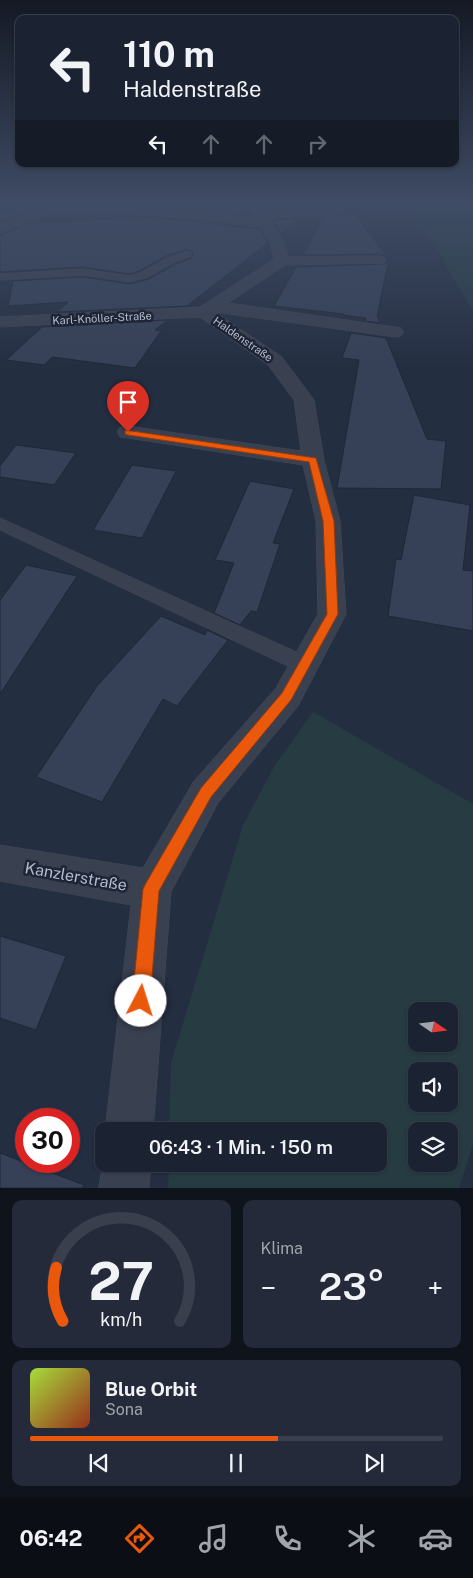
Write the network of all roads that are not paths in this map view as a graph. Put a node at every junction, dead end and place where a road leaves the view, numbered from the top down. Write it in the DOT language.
graph roads {
  1 [pos="178,257"];
  2 [pos="281,257"];
  3 [pos="379,260"];
  4 [pos="282,261"];
  5 [pos="0,278"];
  6 [pos="209,309"];
  7 [pos="0,322"];
  8 [pos="395,332"];
  9 [pos="128,432"];
  10 [pos="313,460"];
  11 [pos="0,523"];
  12 [pos="304,665"];
  13 [pos="0,863"];
  14 [pos="152,889"];
  15 [pos="130,1122"];
  16 [pos="125,1172"];
  17 [pos="124,1188"];
  1 -- 5 [label="lane"];
  2 -- 4 [label="street"];
  3 -- 4 [label="street"];
  4 -- 6 [label="street, Haldenstraße"];
  6 -- 7 [label="street, Karl-Knöller-Straße"];
  6 -- 8 [label="street, Haldenstraße"];
  6 -- 10 [label="street, Haldenstraße"];
  9 -- 10 [label="street"];
  10 -- 12 [label="street, Haldenstraße"];
  11 -- 12 [label="lane"];
  12 -- 14 [label="street, Haldenstraße"];
  13 -- 14 [label="street, Kanzlerstraße"];
  14 -- 15 [label="street, Haldenstraße"];
  16 -- 17 [label="street"];
}
